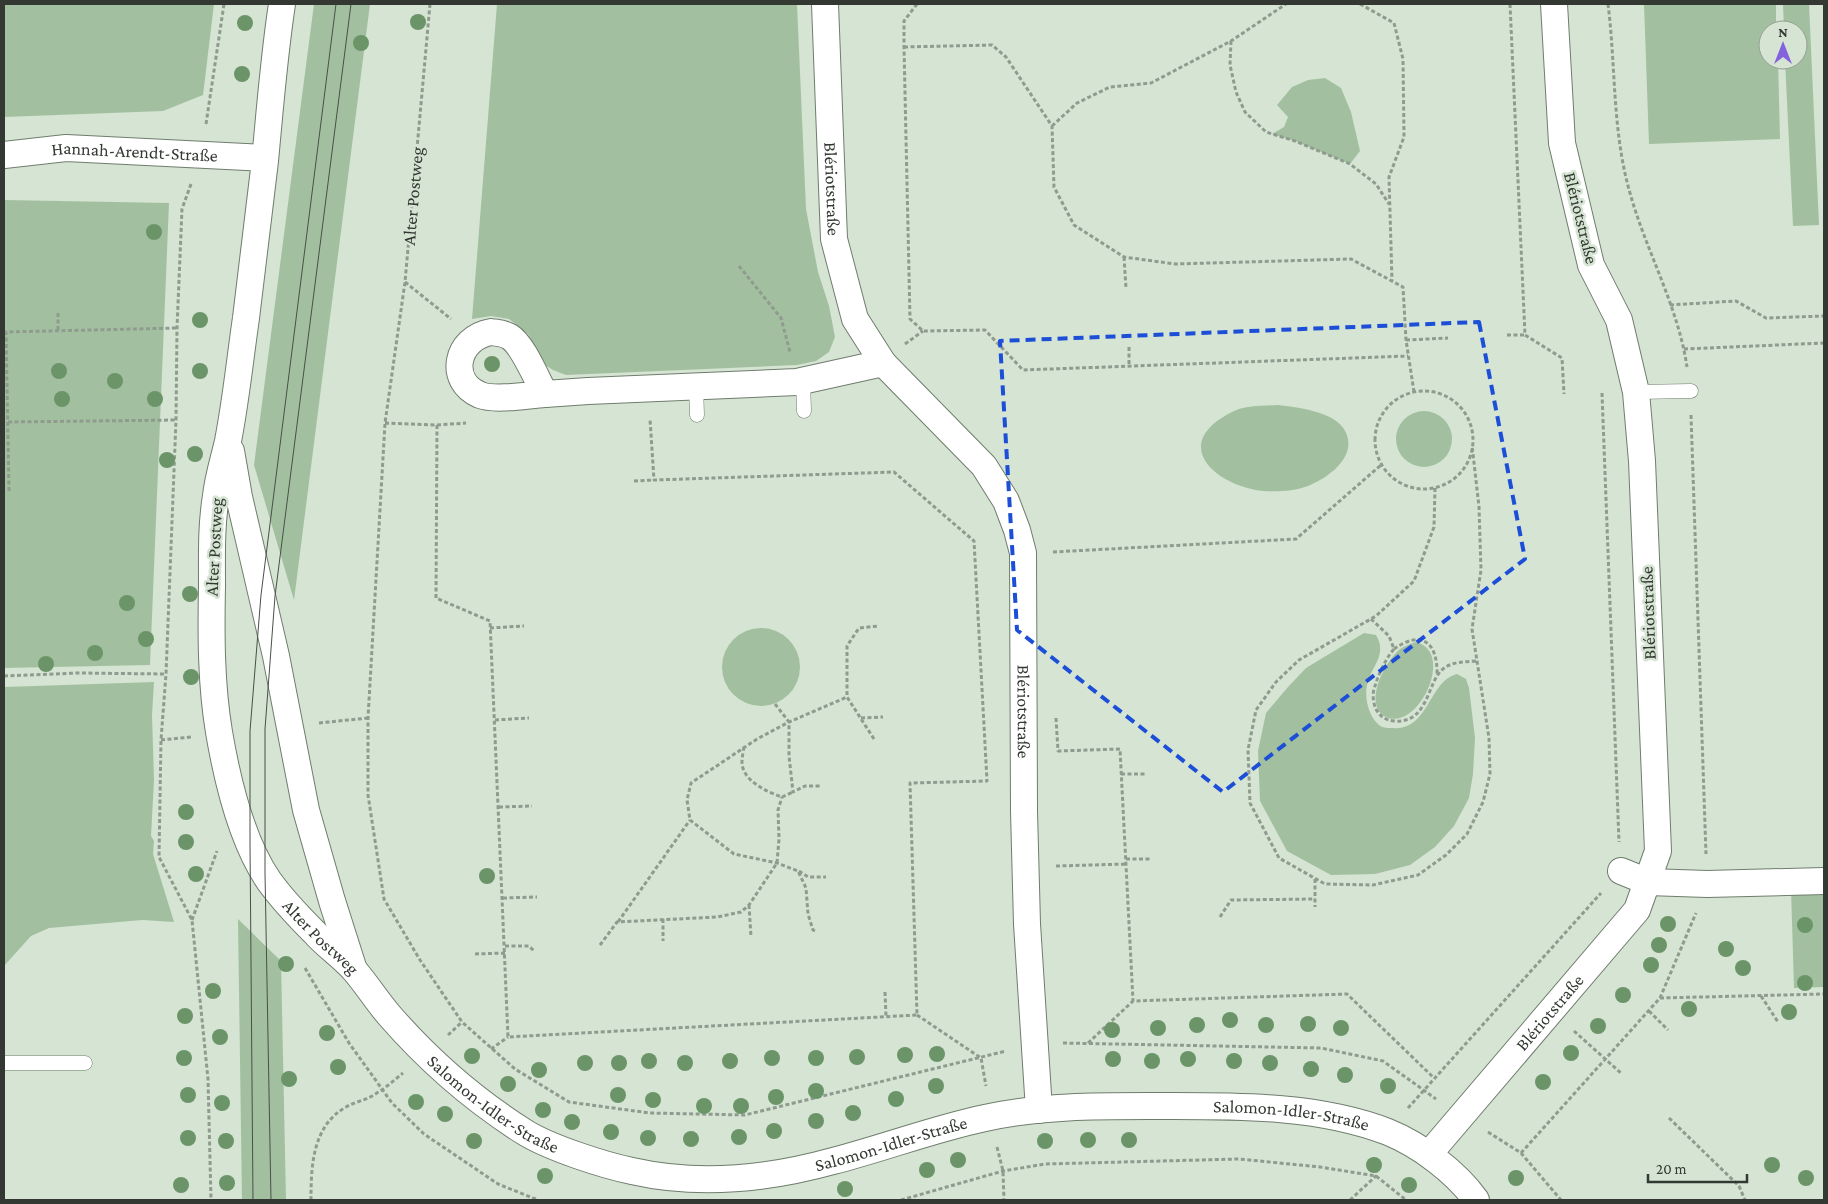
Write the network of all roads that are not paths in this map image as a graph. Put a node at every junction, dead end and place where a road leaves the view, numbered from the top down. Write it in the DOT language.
graph roads {
  1 [pos="282,4"];
  2 [pos="825,4"];
  3 [pos="1554,4"];
  4 [pos="4,155"];
  5 [pos="265,158"];
  6 [pos="883,363"];
  7 [pos="800,382"];
  8 [pos="696,386"];
  9 [pos="1691,390"];
  10 [pos="1636,392"];
  11 [pos="545,394"];
  12 [pos="804,411"];
  13 [pos="697,415"];
  14 [pos="229,438"];
  15 [pos="1620,871"];
  16 [pos="1824,881"];
  17 [pos="1648,882"];
  18 [pos="353,968"];
  19 [pos="4,1063"];
  20 [pos="85,1063"];
  21 [pos="1039,1110"];
  22 [pos="1428,1154"];
  23 [pos="1476,1200"];
  1 -- 5 [label="street, Alter Postweg"];
  2 -- 6 [label="street, Blériotstraße"];
  3 -- 10 [label="street, Blériotstraße"];
  4 -- 5 [label="street, Hannah-Arendt-Straße"];
  5 -- 14 [label="street, Alter Postweg"];
  6 -- 7 [label="street"];
  6 -- 21 [label="street, Blériotstraße"];
  7 -- 8 [label="street"];
  7 -- 12 [label="lane"];
  8 -- 11 [label="street"];
  8 -- 13 [label="lane"];
  9 -- 10 [label="lane"];
  10 -- 17 [label="street, Blériotstraße"];
  11 -- 11 [label="street"];
  14 -- 18 [label="street, Alter Postweg"];
  14 -- 18 [label="street, Alter Postweg"];
  15 -- 17 [label="street"];
  16 -- 17 [label="street"];
  17 -- 22 [label="street, Blériotstraße"];
  18 -- 21 [label="street, Salomon-Idler-Straße"];
  19 -- 20 [label="lane"];
  21 -- 22 [label="street, Salomon-Idler-Straße"];
  22 -- 23 [label="street, Salomon-Idler-Straße"];
}
